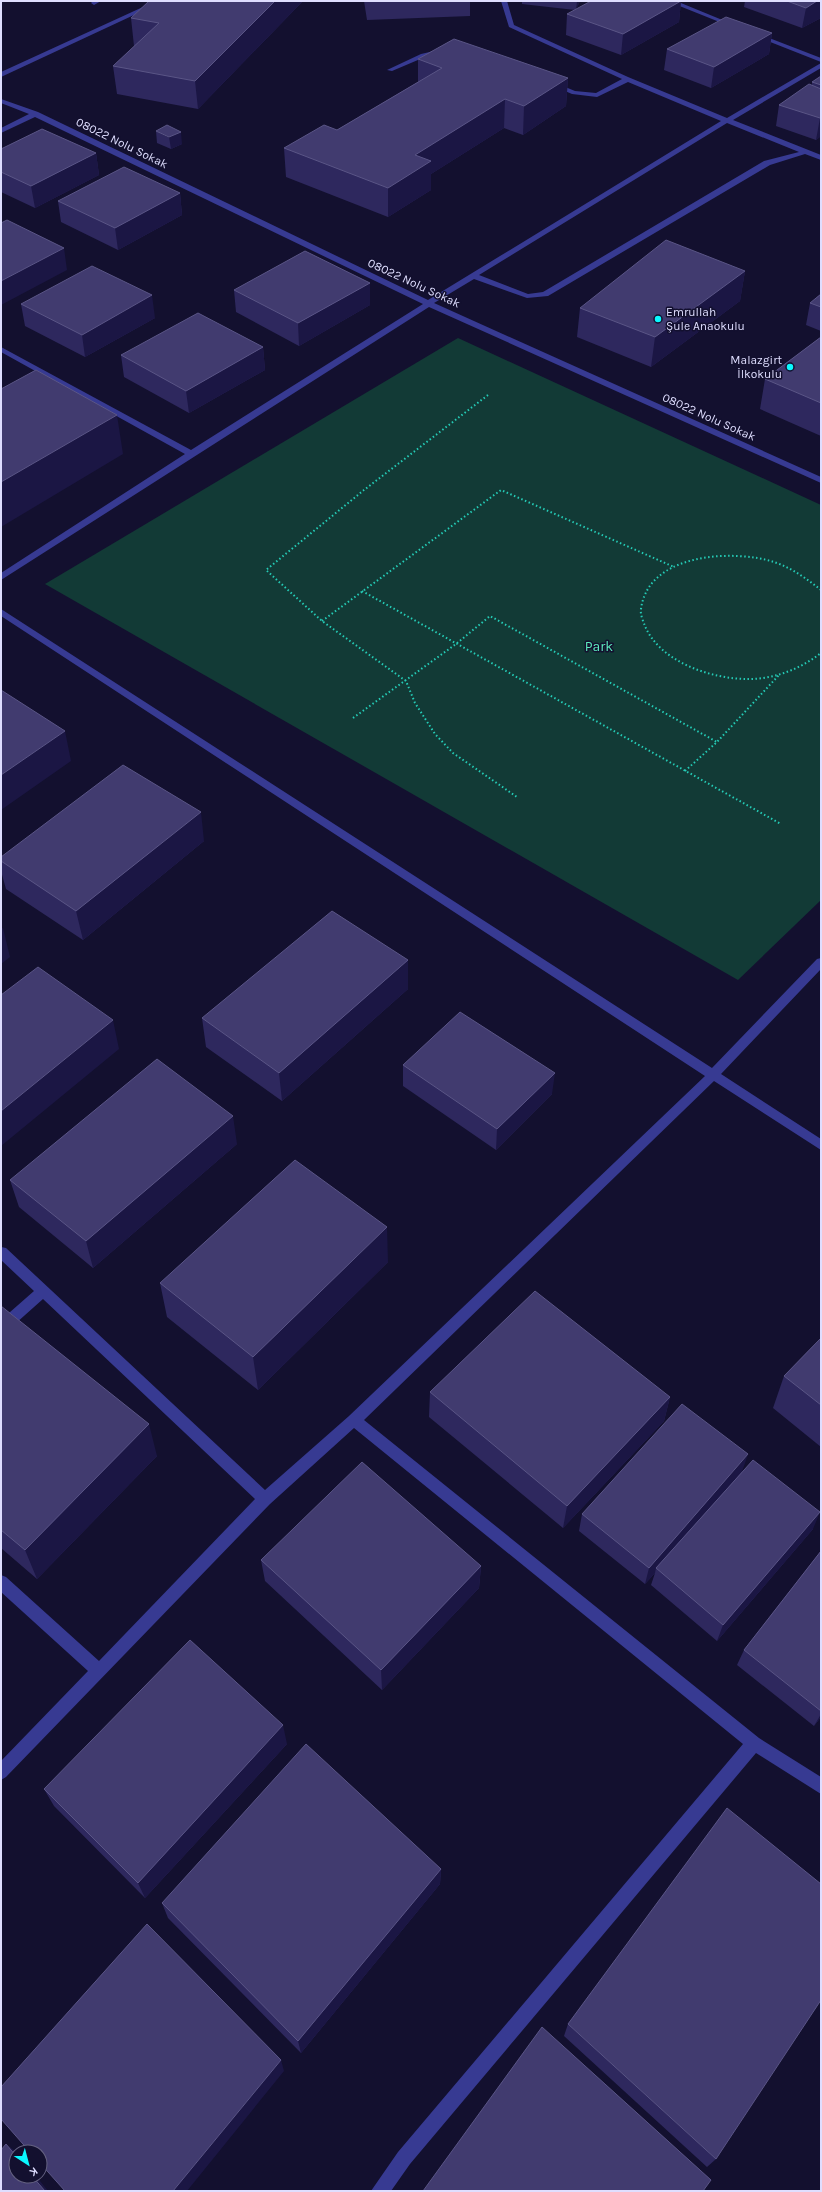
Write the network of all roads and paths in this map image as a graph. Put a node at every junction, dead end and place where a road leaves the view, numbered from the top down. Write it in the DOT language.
graph roads {
  1 [pos="161,1"];
  2 [pos="504,1"];
  3 [pos="670,1"];
  4 [pos="742,29"];
  5 [pos="749,32"];
  6 [pos="451,51"];
  7 [pos="821,60"];
  8 [pos="821,65"];
  9 [pos="390,70"];
  10 [pos="1,75"];
  11 [pos="628,79"];
  12 [pos="548,82"];
  13 [pos="1,101"];
  14 [pos="35,114"];
  15 [pos="726,121"];
  16 [pos="1,131"];
  17 [pos="806,152"];
  18 [pos="821,158"];
  19 [pos="474,276"];
  20 [pos="429,304"];
  21 [pos="1,349"];
  22 [pos="488,395"];
  23 [pos="191,454"];
  24 [pos="821,480"];
  25 [pos="675,567"];
  26 [pos="1,577"];
  27 [pos="821,590"];
  28 [pos="362,591"];
  29 [pos="1,612"];
  30 [pos="322,621"];
  31 [pos="456,644"];
  32 [pos="821,653"];
  33 [pos="780,675"];
  34 [pos="406,681"];
  35 [pos="353,718"];
  36 [pos="718,742"];
  37 [pos="685,771"];
  38 [pos="517,797"];
  39 [pos="781,824"];
  40 [pos="821,962"];
  41 [pos="713,1075"];
  42 [pos="821,1146"];
  43 [pos="1,1252"];
  44 [pos="43,1291"];
  45 [pos="1,1328"];
  46 [pos="354,1420"];
  47 [pos="266,1499"];
  48 [pos="1,1582"];
  49 [pos="99,1671"];
  50 [pos="754,1743"];
  51 [pos="1,1772"];
  52 [pos="821,1786"];
  53 [pos="380,2191"];
  1 -- 10 [label="street"];
  2 -- 11 [label="street"];
  3 -- 4 [label="street"];
  5 -- 7 [label="street"];
  6 -- 9 [label="street"];
  8 -- 15 [label="street"];
  11 -- 12 [label="street"];
  11 -- 15 [label="street"];
  13 -- 14 [label="street, 08022 Nolu Sokak"];
  14 -- 16 [label="street"];
  14 -- 20 [label="street, 08022 Nolu Sokak"];
  15 -- 17 [label="street"];
  15 -- 19 [label="street"];
  17 -- 18 [label="street"];
  17 -- 19 [label="street"];
  19 -- 20 [label="street"];
  20 -- 23 [label="street"];
  20 -- 24 [label="street, 08022 Nolu Sokak"];
  21 -- 23 [label="street"];
  22 -- 30 [label="path"];
  23 -- 26 [label="street"];
  25 -- 27 [label="path"];
  25 -- 28 [label="path"];
  25 -- 33 [label="path"];
  28 -- 30 [label="path"];
  28 -- 31 [label="path"];
  29 -- 41 [label="street"];
  30 -- 34 [label="path"];
  31 -- 34 [label="path"];
  31 -- 36 [label="path"];
  31 -- 37 [label="path"];
  32 -- 33 [label="path"];
  33 -- 36 [label="path"];
  34 -- 35 [label="path"];
  34 -- 38 [label="path"];
  36 -- 37 [label="path"];
  37 -- 39 [label="path"];
  40 -- 41 [label="street"];
  41 -- 42 [label="street"];
  41 -- 46 [label="street"];
  43 -- 44 [label="street"];
  44 -- 45 [label="street"];
  44 -- 47 [label="street"];
  46 -- 47 [label="street"];
  46 -- 50 [label="street"];
  47 -- 49 [label="street"];
  48 -- 49 [label="street"];
  49 -- 51 [label="street"];
  50 -- 52 [label="street"];
  50 -- 53 [label="street"];
}
